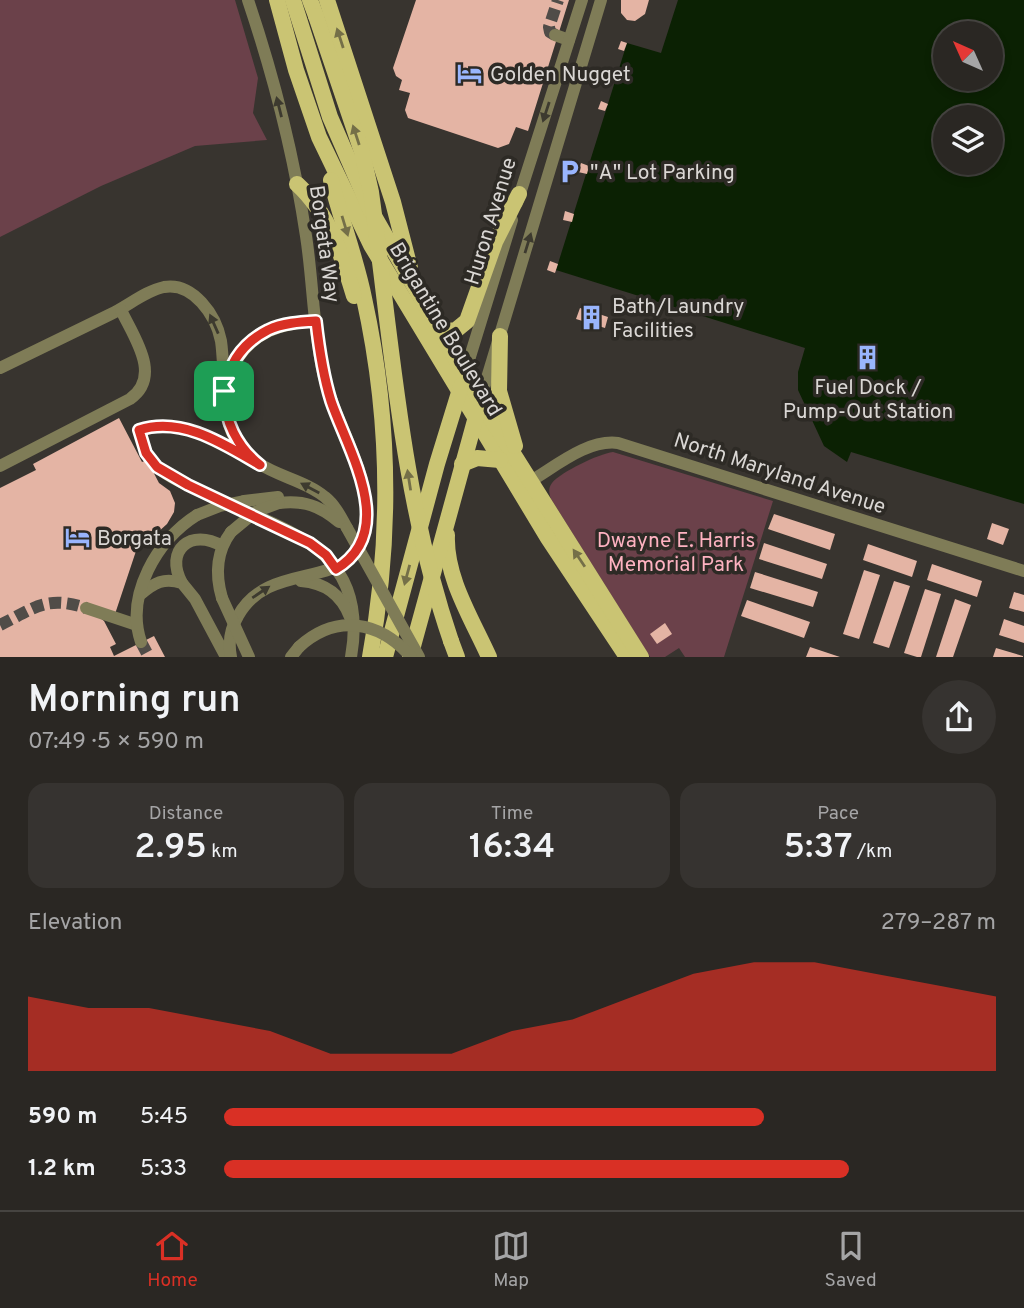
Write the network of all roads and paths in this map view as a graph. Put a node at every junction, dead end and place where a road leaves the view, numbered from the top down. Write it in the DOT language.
graph roads {
  1 [pos="248,0"];
  2 [pos="281,0"];
  3 [pos="310,0"];
  4 [pos="327,0"];
  5 [pos="582,0"];
  6 [pos="601,0"];
  7 [pos="555,35"];
  8 [pos="569,40"];
  9 [pos="319,137"];
  10 [pos="297,184"];
  11 [pos="519,194"];
  12 [pos="416,291"];
  13 [pos="121,310"];
  14 [pos="316,321"];
  15 [pos="441,332"];
  16 [pos="500,336"];
  17 [pos="0,368"];
  18 [pos="465,373"];
  19 [pos="379,385"];
  20 [pos="224,391"];
  21 [pos="459,392"];
  22 [pos="480,401"];
  23 [pos="475,419"];
  24 [pos="500,460"];
  25 [pos="3,464"];
  26 [pos="462,464"];
  27 [pos="260,465"];
  28 [pos="528,478"];
  29 [pos="279,500"];
  30 [pos="448,516"];
  31 [pos="347,528"];
  32 [pos="222,547"];
  33 [pos="336,569"];
  34 [pos="1024,571"];
  35 [pos="286,579"];
  36 [pos="182,583"];
  37 [pos="141,595"];
  38 [pos="596,598"];
  39 [pos="86,608"];
  40 [pos="136,625"];
  41 [pos="354,633"];
  42 [pos="141,642"];
  43 [pos="295,652"];
  44 [pos="228,657"];
  45 [pos="249,657"];
  46 [pos="351,657"];
  47 [pos="370,657"];
  48 [pos="385,657"];
  49 [pos="411,657"];
  50 [pos="419,657"];
  51 [pos="457,657"];
  52 [pos="489,657"];
  53 [pos="627,657"];
  54 [pos="641,657"];
  10 -- 1 [label="street, Borgata Way, one-way"];
  2 -- 9 [label="main road, Brigantine Boulevard"];
  2 -- 12 [label="main road, Brigantine Boulevard"];
  51 -- 3 [label="main road, one-way, bridge"];
  12 -- 4 [label="main road, one-way"];
  5 -- 8 [label="street, Huron Avenue"];
  16 -- 6 [label="street, Huron Avenue, one-way"];
  7 -- 8 [label="street"];
  8 -- 11 [label="street, Huron Avenue, one-way"];
  9 -- 19 [label="main road, one-way"];
  9 -- 21 [label="main road, Brigantine Boulevard"];
  10 -- 14 [label="street, Borgata Way"];
  10 -- 19 [label="main road"];
  11 -- 15 [label="main road"];
  11 -- 18 [label="street, Huron Avenue"];
  12 -- 15 [label="main road, Brigantine Boulevard"];
  13 -- 17 [label="street"];
  20 -- 13 [label="street, one-way"];
  13 -- 25 [label="street"];
  14 -- 20 [label="street"];
  14 -- 33 [label="street, Borgata Way"];
  15 -- 18 [label="main road, Brigantine Boulevard"];
  16 -- 22 [label="street, Huron Avenue"];
  16 -- 28 [label="main road"];
  18 -- 21 [label="main road, Huron Avenue"];
  18 -- 22 [label="main road, Brigantine Boulevard"];
  19 -- 47 [label="main road"];
  20 -- 27 [label="street"];
  21 -- 23 [label="main road, Brigantine Boulevard"];
  21 -- 48 [label="main road, Huron Avenue, one-way"];
  22 -- 23 [label="main road, Huron Avenue"];
  22 -- 28 [label="main road, Brigantine Boulevard"];
  23 -- 24 [label="main road, Brigantine Boulevard"];
  23 -- 26 [label="main road, Huron Avenue"];
  24 -- 26 [label="main road"];
  24 -- 38 [label="main road, Brigantine Boulevard"];
  26 -- 30 [label="main road, Huron Avenue"];
  31 -- 27 [label="street, one-way"];
  27 -- 33 [label="street"];
  28 -- 34 [label="street, North Maryland Avenue"];
  38 -- 28 [label="main road, Brigantine Boulevard, one-way"];
  29 -- 31 [label="street"];
  29 -- 32 [label="street, bridge"];
  29 -- 37 [label="street, bridge"];
  30 -- 49 [label="main road, Huron Avenue"];
  30 -- 52 [label="main road"];
  31 -- 50 [label="street, bridge"];
  32 -- 36 [label="street"];
  32 -- 45 [label="street, bridge"];
  33 -- 35 [label="street"];
  33 -- 41 [label="street"];
  35 -- 41 [label="street"];
  44 -- 35 [label="street, one-way"];
  36 -- 37 [label="street"];
  36 -- 44 [label="street"];
  37 -- 40 [label="street"];
  38 -- 53 [label="main road, Brigantine Boulevard"];
  38 -- 54 [label="main road, Brigantine Boulevard"];
  39 -- 40 [label="street"];
  40 -- 42 [label="street"];
  41 -- 46 [label="street"];
  43 -- 49 [label="street, bridge"];
}
